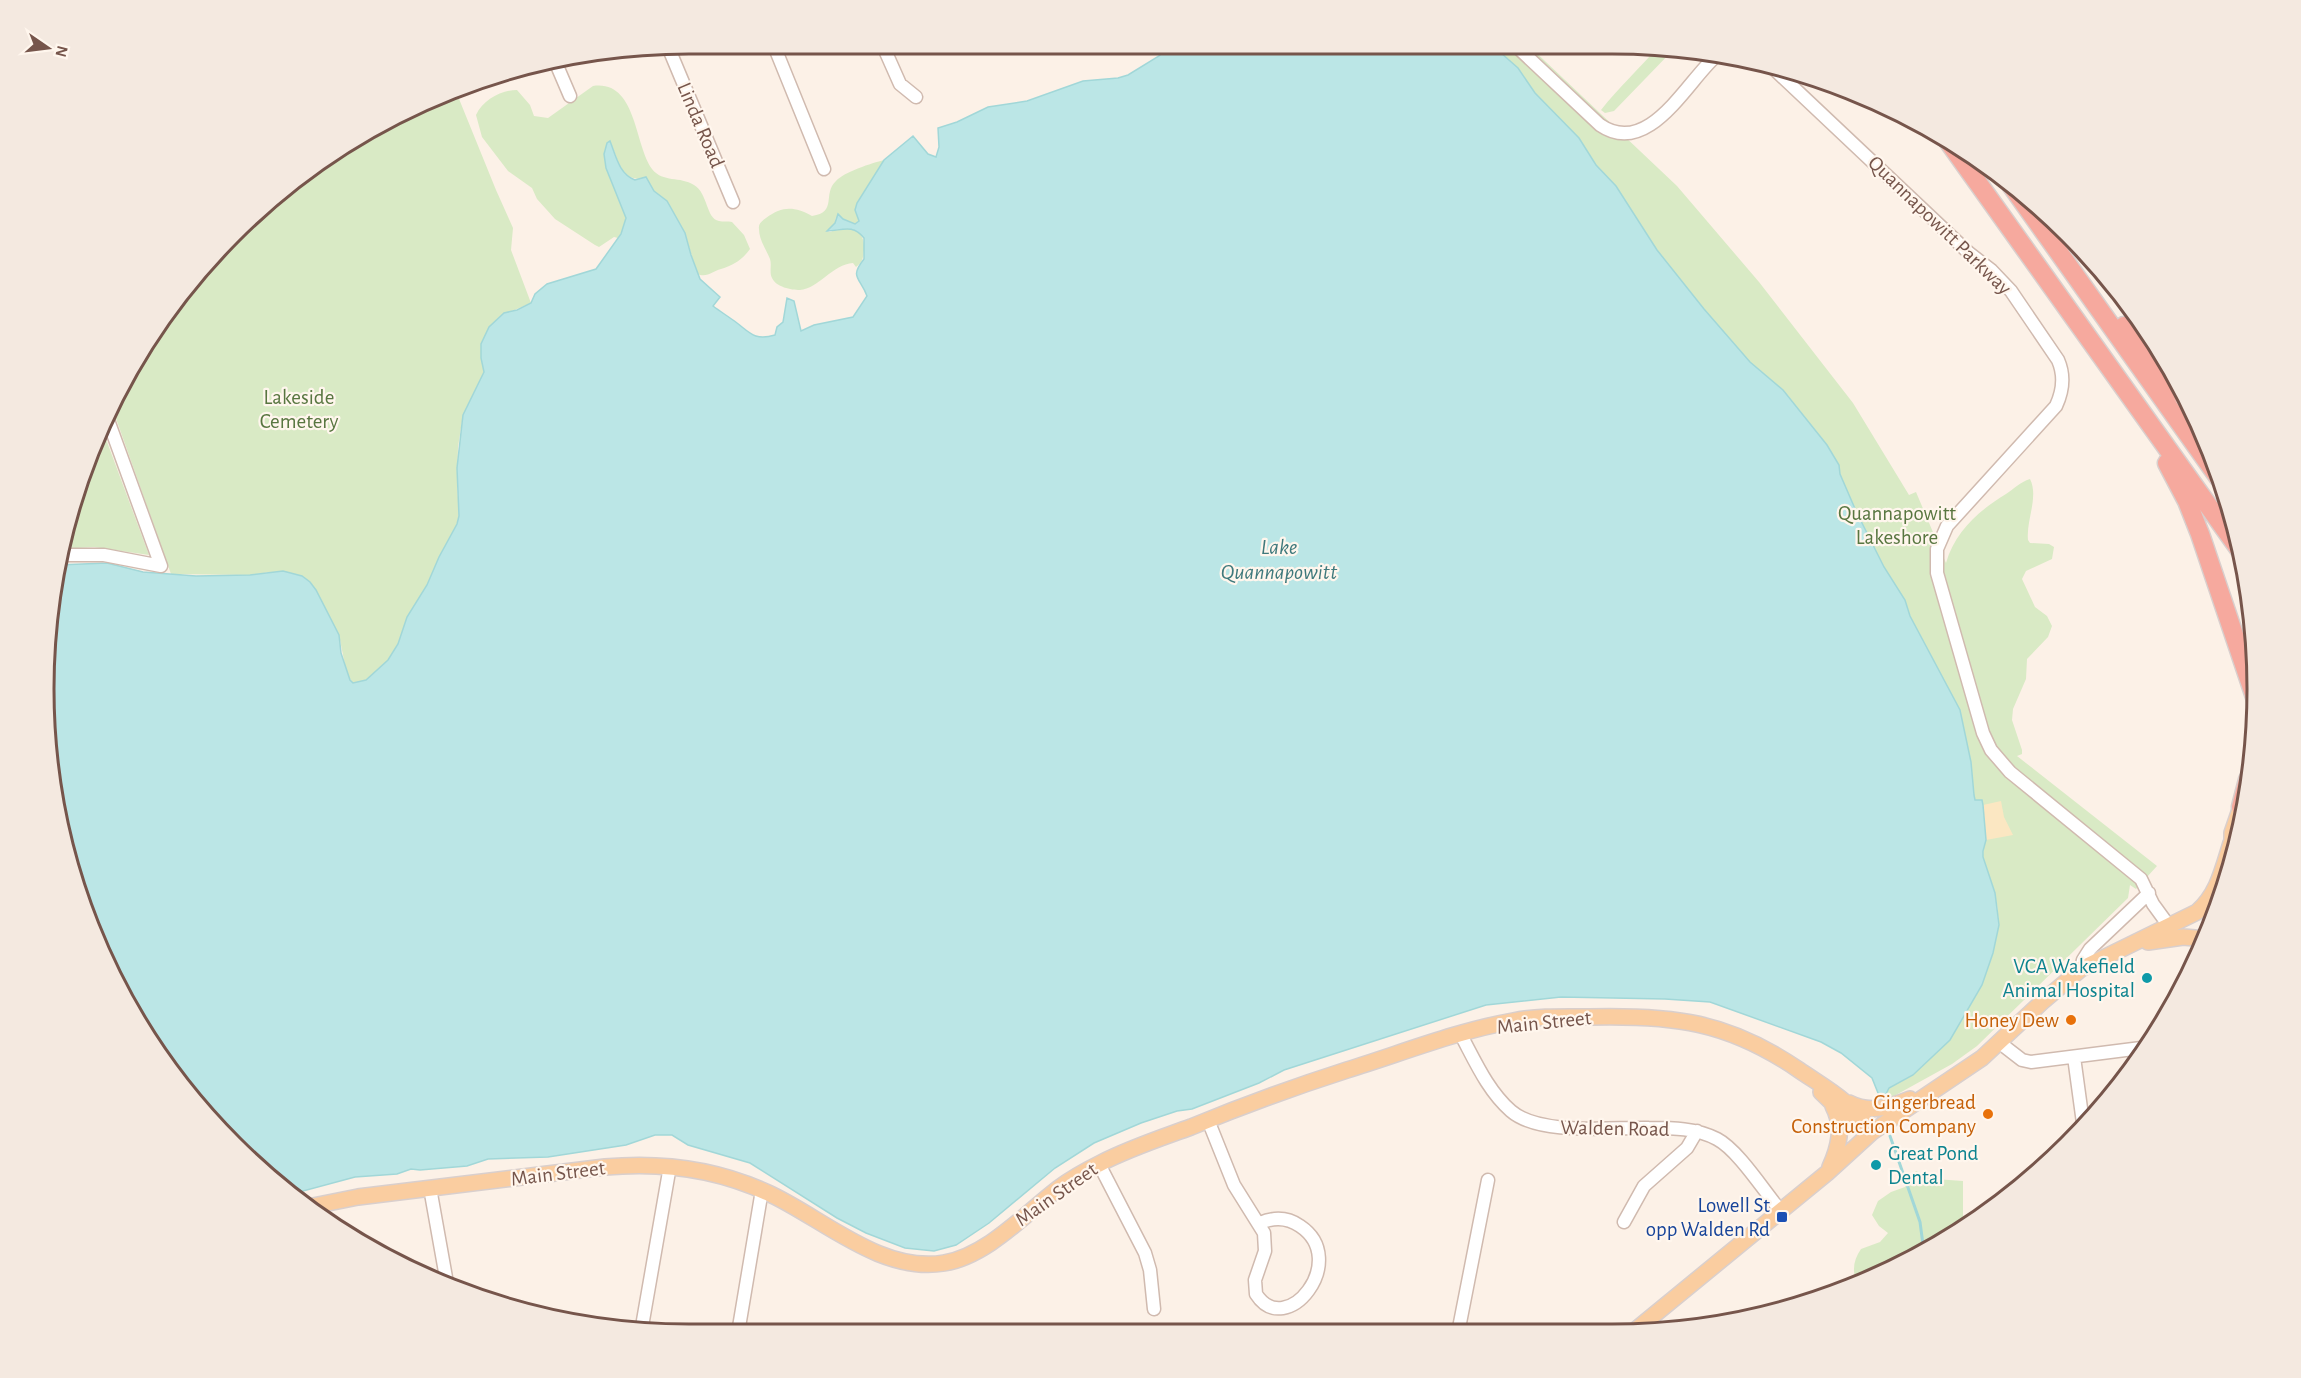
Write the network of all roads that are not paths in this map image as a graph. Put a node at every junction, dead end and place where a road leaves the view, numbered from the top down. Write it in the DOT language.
graph roads {
  1 [pos="671,54"];
  2 [pos="777,54"];
  3 [pos="887,54"];
  4 [pos="1525,54"];
  5 [pos="1711,62"];
  6 [pos="558,68"];
  7 [pos="1784,78"];
  8 [pos="570,96"];
  9 [pos="916,97"];
  10 [pos="1960,158"];
  11 [pos="824,169"];
  12 [pos="733,202"];
  13 [pos="2028,209"];
  14 [pos="2040,227"];
  15 [pos="2158,365"];
  16 [pos="2128,393"];
  17 [pos="111,427"];
  18 [pos="2202,454"];
  19 [pos="2227,531"];
  20 [pos="68,555"];
  21 [pos="2247,671"];
  22 [pos="2213,892"];
  23 [pos="2151,898"];
  24 [pos="2162,929"];
  25 [pos="2196,938"];
  26 [pos="2128,946"];
  27 [pos="2080,969"];
  28 [pos="1461,1035"];
  29 [pos="2000,1043"];
  30 [pos="2135,1049"];
  31 [pos="2074,1058"];
  32 [pos="1802,1072"];
  33 [pos="1945,1083"];
  34 [pos="1849,1103"];
  35 [pos="1832,1104"];
  36 [pos="2082,1116"];
  37 [pos="1208,1120"];
  38 [pos="1697,1131"];
  39 [pos="1872,1131"];
  40 [pos="1099,1164"];
  41 [pos="670,1166"];
  42 [pos="1827,1173"];
  43 [pos="1488,1180"];
  44 [pos="430,1188"];
  45 [pos="762,1190"];
  46 [pos="319,1205"];
  47 [pos="1780,1210"];
  48 [pos="1624,1222"];
  49 [pos="1260,1223"];
  50 [pos="446,1276"];
  51 [pos="1154,1309"];
  52 [pos="643,1323"];
  53 [pos="1644,1323"];
  54 [pos="740,1324"];
  55 [pos="1460,1324"];
  1 -- 12 [label="street, Linda Road"];
  2 -- 11 [label="street"];
  3 -- 9 [label="street"];
  4 -- 5 [label="street"];
  6 -- 8 [label="street"];
  7 -- 23 [label="street, Quannapowitt Parkway"];
  10 -- 16 [label="highway"];
  13 -- 14 [label="highway"];
  14 -- 15 [label="highway"];
  14 -- 18 [label="highway"];
  16 -- 19 [label="highway"];
  16 -- 21 [label="highway"];
  17 -- 20 [label="street"];
  22 -- 24 [label="main road"];
  23 -- 24 [label="street, Quannapowitt Parkway"];
  23 -- 27 [label="street"];
  24 -- 26 [label="main road"];
  25 -- 26 [label="main road"];
  26 -- 27 [label="main road"];
  27 -- 29 [label="main road"];
  28 -- 32 [label="main road, Main Street"];
  28 -- 37 [label="main road, Main Street"];
  28 -- 38 [label="street, Walden Road"];
  29 -- 31 [label="street"];
  29 -- 33 [label="main road"];
  30 -- 31 [label="street"];
  31 -- 36 [label="street"];
  32 -- 34 [label="main road, Main Street"];
  32 -- 35 [label="main road, Main Street"];
  33 -- 34 [label="main road"];
  33 -- 39 [label="main road"];
  34 -- 39 [label="main road, Main Street"];
  35 -- 39 [label="main road, Main Street"];
  35 -- 42 [label="main road"];
  37 -- 40 [label="main road, Main Street"];
  37 -- 49 [label="street"];
  38 -- 47 [label="street, Walden Road"];
  38 -- 48 [label="street"];
  39 -- 42 [label="main road"];
  40 -- 45 [label="main road, Main Street"];
  40 -- 51 [label="street"];
  41 -- 44 [label="main road, Main Street"];
  41 -- 45 [label="main road, Main Street"];
  41 -- 52 [label="street"];
  42 -- 47 [label="main road"];
  43 -- 55 [label="street"];
  44 -- 46 [label="main road, Main Street"];
  44 -- 50 [label="street"];
  45 -- 54 [label="street"];
  47 -- 53 [label="main road"];
  49 -- 49 [label="street"];
}
